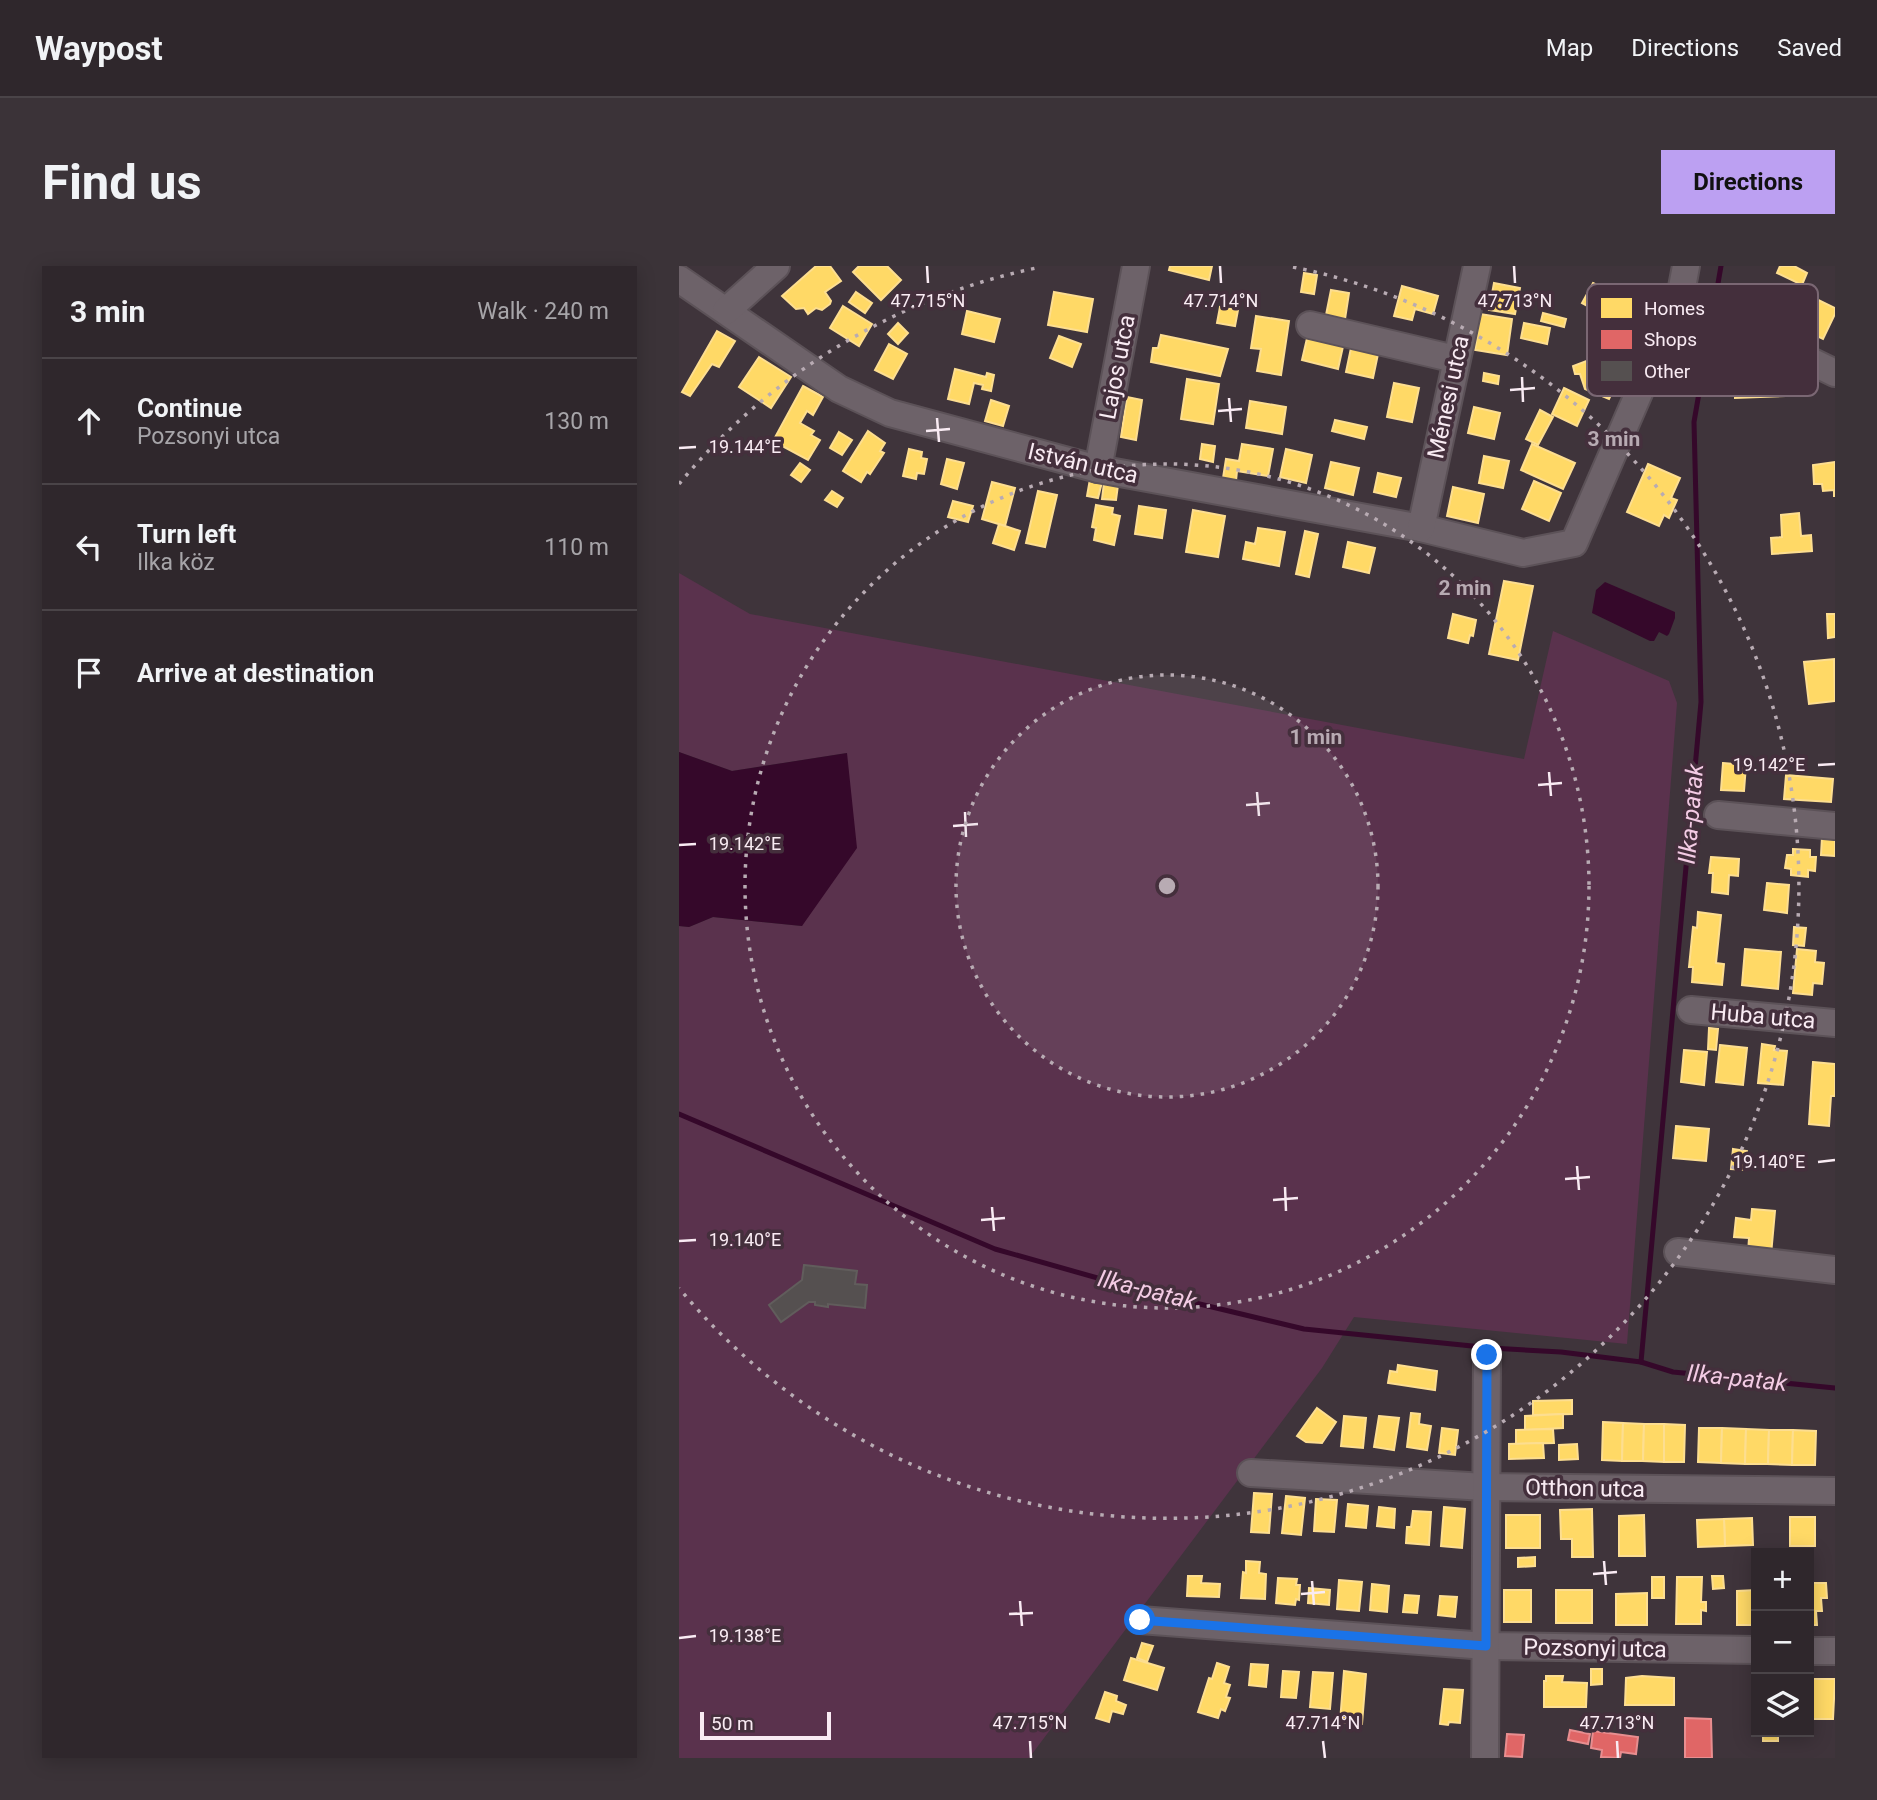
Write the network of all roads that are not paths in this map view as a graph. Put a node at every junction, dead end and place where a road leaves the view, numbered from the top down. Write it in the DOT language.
graph roads {
  1 [pos="776,266"];
  2 [pos="1136,266"];
  3 [pos="1477,266"];
  4 [pos="1686,266"];
  5 [pos="679,279"];
  6 [pos="1683,284"];
  7 [pos="726,311"];
  8 [pos="1310,325"];
  9 [pos="1455,359"];
  10 [pos="1818,364"];
  11 [pos="1835,372"];
  12 [pos="1638,396"];
  13 [pos="1098,469"];
  14 [pos="1421,528"];
  15 [pos="1718,815"];
  16 [pos="1835,825"];
  17 [pos="1691,1010"];
  18 [pos="1835,1023"];
  19 [pos="1678,1252"];
  20 [pos="1835,1270"];
  21 [pos="1487,1355"];
  22 [pos="1251,1473"];
  23 [pos="1485,1487"];
  24 [pos="1835,1491"];
  25 [pos="1140,1620"];
  26 [pos="1486,1646"];
  27 [pos="1751,1650"];
  28 [pos="1814,1651"];
  29 [pos="1835,1651"];
  30 [pos="1485,1758"];
  1 -- 7 [label="street"];
  2 -- 13 [label="street, Lajos utca"];
  3 -- 9 [label="street, Ménesi utca"];
  4 -- 6 [label="street, István utca"];
  5 -- 7 [label="street, István utca"];
  7 -- 13 [label="street, István utca"];
  8 -- 9 [label="street"];
  9 -- 14 [label="street, Ménesi utca"];
  10 -- 11 [label="street"];
  12 -- 14 [label="street, István utca"];
  13 -- 14 [label="street, István utca"];
  15 -- 16 [label="street"];
  17 -- 18 [label="street, Huba utca"];
  19 -- 20 [label="street"];
  21 -- 23 [label="street"];
  22 -- 23 [label="street, Otthon utca"];
  23 -- 24 [label="street, Otthon utca"];
  23 -- 26 [label="street"];
  25 -- 26 [label="street, Pozsonyi utca"];
  26 -- 27 [label="street, Pozsonyi utca"];
  26 -- 30 [label="street"];
  28 -- 29 [label="street"];
}
